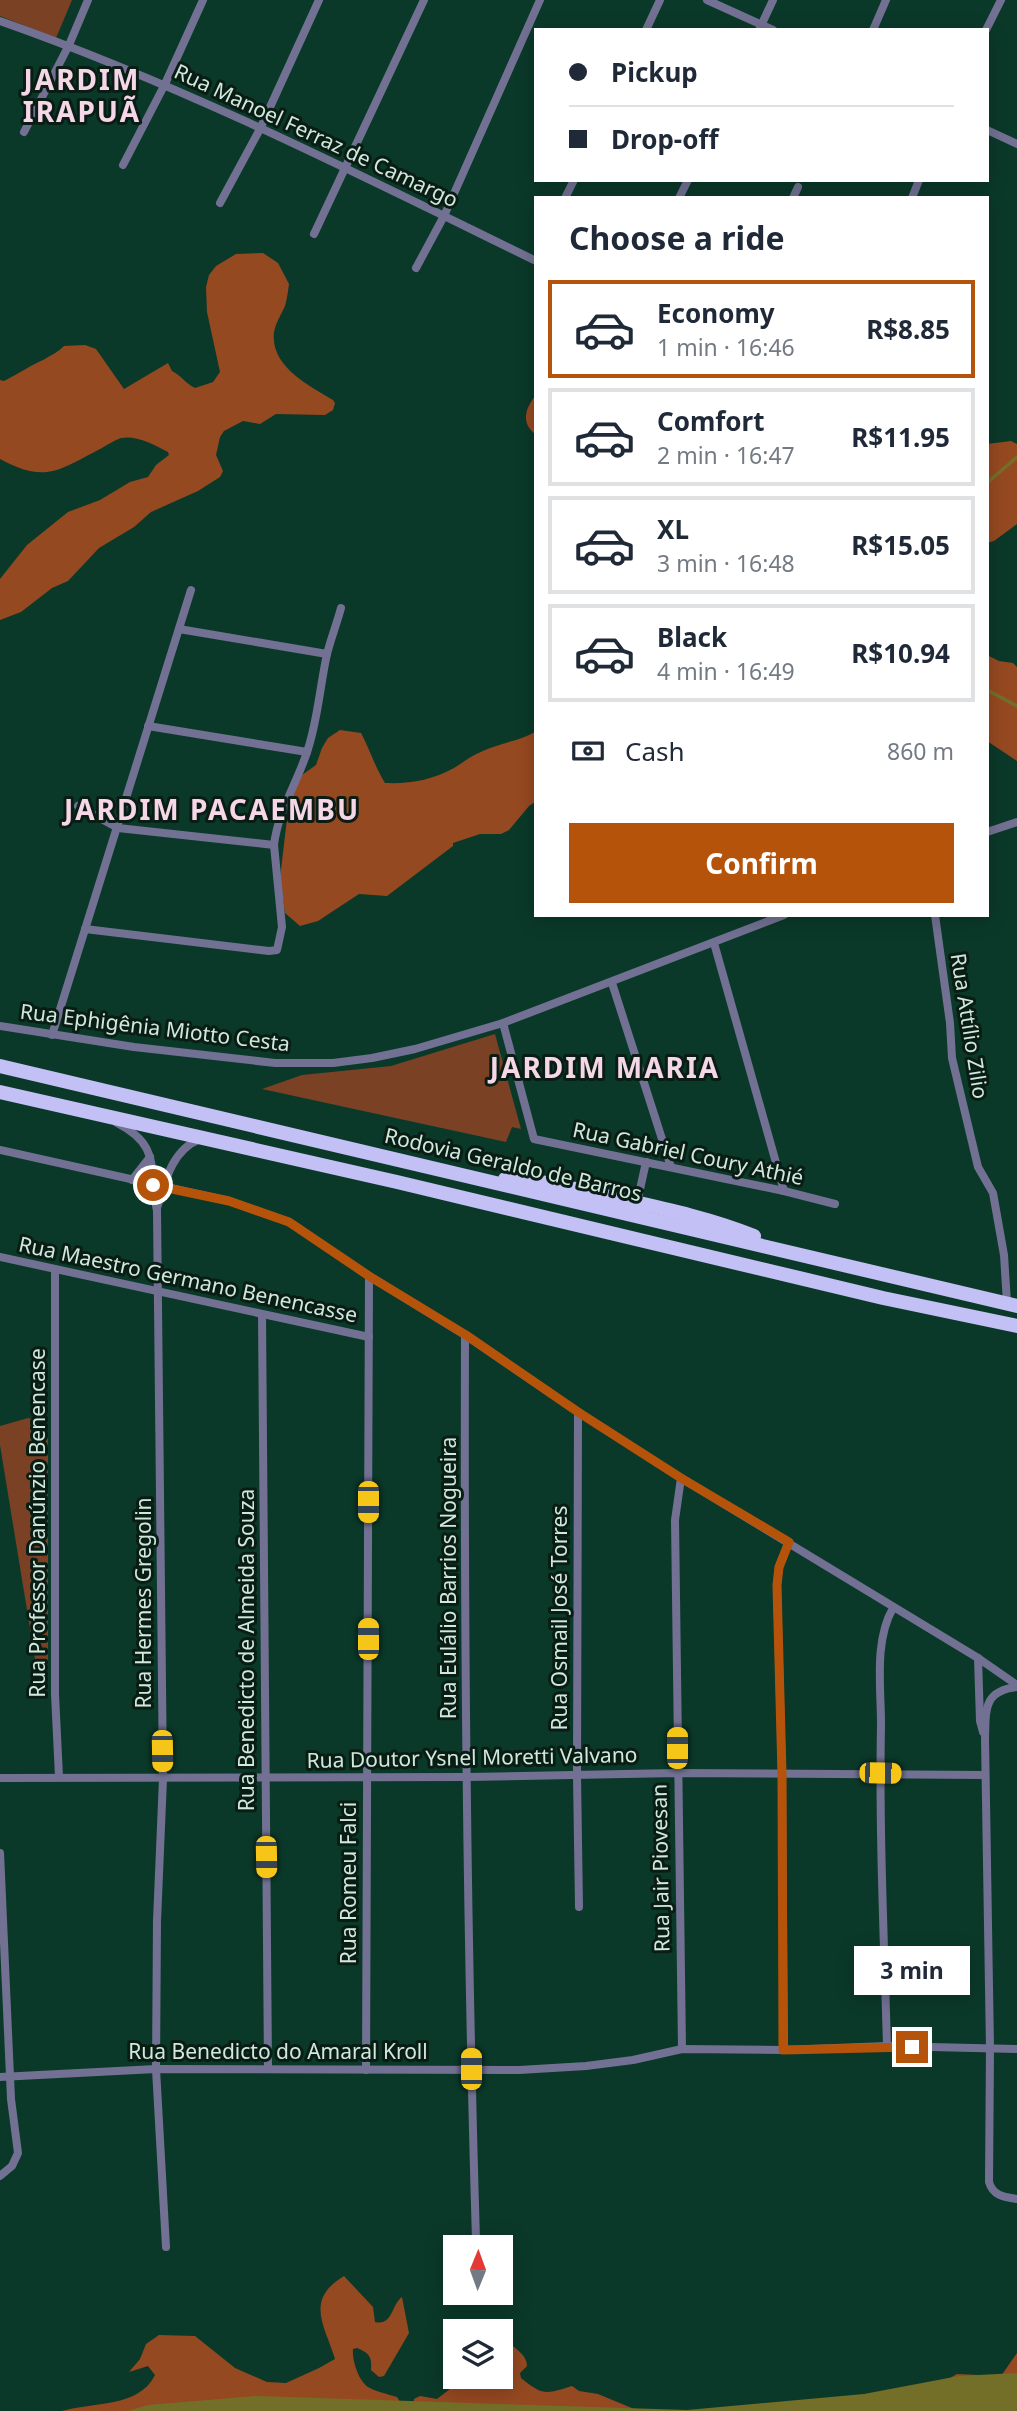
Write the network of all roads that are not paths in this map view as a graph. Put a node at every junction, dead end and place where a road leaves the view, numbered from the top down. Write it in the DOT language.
graph roads {
  1 [pos="88,0"];
  2 [pos="203,0"];
  3 [pos="319,0"];
  4 [pos="424,0"];
  5 [pos="540,0"];
  6 [pos="660,0"];
  7 [pos="707,0"];
  8 [pos="772,0"];
  9 [pos="886,0"];
  10 [pos="1001,0"];
  11 [pos="0,21"];
  12 [pos="760,27"];
  13 [pos="647,28"];
  14 [pos="874,28"];
  15 [pos="987,28"];
  16 [pos="69,45"];
  17 [pos="165,84"];
  18 [pos="260,129"];
  19 [pos="989,131"];
  20 [pos="24,132"];
  21 [pos="1017,144"];
  22 [pos="123,165"];
  23 [pos="346,169"];
  24 [pos="799,187"];
  25 [pos="794,196"];
  26 [pos="219,203"];
  27 [pos="444,216"];
  28 [pos="314,234"];
  29 [pos="534,260"];
  30 [pos="415,268"];
  31 [pos="191,590"];
  32 [pos="341,608"];
  33 [pos="179,629"];
  34 [pos="327,654"];
  35 [pos="148,726"];
  36 [pos="307,752"];
  37 [pos="78,806"];
  38 [pos="1017,822"];
  39 [pos="118,828"];
  40 [pos="989,831"];
  41 [pos="274,845"];
  42 [pos="779,917"];
  43 [pos="936,917"];
  44 [pos="85,929"];
  45 [pos="714,943"];
  46 [pos="612,983"];
  47 [pos="503,1023"];
  48 [pos="0,1026"];
  49 [pos="52,1035"];
  50 [pos="0,1066"];
  51 [pos="0,1092"];
  52 [pos="95,1112"];
  53 [pos="202,1137"];
  54 [pos="0,1150"];
  55 [pos="150,1157"];
  56 [pos="646,1162"];
  57 [pos="671,1167"];
  58 [pos="481,1179"];
  59 [pos="132,1180"];
  60 [pos="153,1185"];
  61 [pos="165,1187"];
  62 [pos="784,1191"];
  63 [pos="637,1203"];
  64 [pos="835,1204"];
  65 [pos="156,1211"];
  66 [pos="801,1254"];
  67 [pos="0,1257"];
  68 [pos="55,1270"];
  69 [pos="369,1276"];
  70 [pos="159,1290"];
  71 [pos="1012,1305"];
  72 [pos="262,1315"];
  73 [pos="1017,1325"];
  74 [pos="466,1335"];
  75 [pos="369,1337"];
  76 [pos="578,1412"];
  77 [pos="681,1478"];
  78 [pos="789,1542"];
  79 [pos="893,1608"];
  80 [pos="978,1658"];
  81 [pos="1017,1686"];
  82 [pos="985,1738"];
  83 [pos="677,1773"];
  84 [pos="880,1773"];
  85 [pos="782,1774"];
  86 [pos="985,1774"];
  87 [pos="577,1775"];
  88 [pos="367,1776"];
  89 [pos="59,1777"];
  90 [pos="468,1777"];
  91 [pos="0,1778"];
  92 [pos="266,1778"];
  93 [pos="163,1779"];
  94 [pos="0,1853"];
  95 [pos="579,1908"];
  96 [pos="887,2046"];
  97 [pos="682,2049"];
  98 [pos="990,2049"];
  99 [pos="1017,2049"];
  100 [pos="783,2050"];
  101 [pos="156,2069"];
  102 [pos="268,2069"];
  103 [pos="471,2069"];
  104 [pos="366,2070"];
  105 [pos="5,2076"];
  106 [pos="0,2176"];
  107 [pos="1017,2199"];
  108 [pos="476,2235"];
  109 [pos="166,2248"];
  1 -- 16 [label="street"];
  2 -- 17 [label="street"];
  3 -- 18 [label="street"];
  4 -- 23 [label="street"];
  5 -- 27 [label="street"];
  6 -- 13 [label="street"];
  7 -- 12 [label="street"];
  8 -- 12 [label="street"];
  9 -- 14 [label="street"];
  10 -- 15 [label="street"];
  11 -- 16 [label="street, Rua Manoel Ferraz de Camargo"];
  16 -- 17 [label="street, Rua Manoel Ferraz de Camargo"];
  16 -- 20 [label="street"];
  17 -- 18 [label="street, Rua Manoel Ferraz de Camargo"];
  17 -- 22 [label="street"];
  18 -- 23 [label="street, Rua Manoel Ferraz de Camargo"];
  18 -- 26 [label="street"];
  19 -- 21 [label="street"];
  23 -- 27 [label="street, Rua Manoel Ferraz de Camargo"];
  23 -- 28 [label="street"];
  24 -- 25 [label="street"];
  27 -- 29 [label="street, Rua Manoel Ferraz de Camargo"];
  27 -- 30 [label="street"];
  31 -- 33 [label="street"];
  32 -- 34 [label="street"];
  33 -- 34 [label="street"];
  33 -- 35 [label="street"];
  34 -- 36 [label="street"];
  35 -- 36 [label="street"];
  35 -- 39 [label="street"];
  36 -- 41 [label="street"];
  37 -- 39 [label="street"];
  38 -- 40 [label="street"];
  39 -- 41 [label="street"];
  39 -- 44 [label="street"];
  41 -- 44 [label="street"];
  42 -- 45 [label="street, Rua Ephigênia Miotto Cesta"];
  43 -- 71 [label="street, Rua Attílio Zilio"];
  44 -- 49 [label="street"];
  45 -- 46 [label="street, Rua Ephigênia Miotto Cesta"];
  45 -- 62 [label="street"];
  46 -- 47 [label="street, Rua Ephigênia Miotto Cesta"];
  46 -- 57 [label="street"];
  47 -- 49 [label="street, Rua Ephigênia Miotto Cesta"];
  47 -- 56 [label="street, Rua Gabriel Coury Athié"];
  48 -- 49 [label="street, Rua Ephigênia Miotto Cesta"];
  50 -- 58 [label="highway, Rodovia Geraldo de Barros"];
  51 -- 52 [label="highway, Rodovia Geraldo de Barros"];
  52 -- 53 [label="highway, Rodovia Geraldo de Barros"];
  52 -- 55 [label="street, Rua Hermes Gregolin"];
  53 -- 61 [label="street, Rua Hermes Gregolin"];
  53 -- 73 [label="highway, Rodovia Geraldo de Barros"];
  54 -- 59 [label="street"];
  55 -- 59 [label="street"];
  55 -- 60 [label="street, Rua Hermes Gregolin"];
  56 -- 57 [label="street, Rua Gabriel Coury Athié"];
  56 -- 63 [label="street"];
  57 -- 62 [label="street, Rua Gabriel Coury Athié"];
  58 -- 63 [label="highway"];
  58 -- 66 [label="highway, Rodovia Geraldo de Barros"];
  59 -- 60 [label="street"];
  60 -- 61 [label="street"];
  60 -- 65 [label="street, Rua Hermes Gregolin"];
  61 -- 65 [label="street, Rua Hermes Gregolin"];
  61 -- 69 [label="street"];
  62 -- 64 [label="street, Rua Gabriel Coury Athié"];
  63 -- 66 [label="highway"];
  65 -- 70 [label="street, Rua Hermes Gregolin"];
  66 -- 71 [label="highway, Rodovia Geraldo de Barros"];
  67 -- 68 [label="street, Rua Maestro Germano Benencasse"];
  68 -- 70 [label="street, Rua Maestro Germano Benencasse"];
  68 -- 89 [label="street, Rua Professor Danúnzio Benencase"];
  69 -- 74 [label="street"];
  69 -- 75 [label="street, Rua Romeu Falci"];
  70 -- 72 [label="street, Rua Maestro Germano Benencasse"];
  70 -- 93 [label="street, Rua Hermes Gregolin"];
  72 -- 75 [label="street, Rua Maestro Germano Benencasse"];
  72 -- 92 [label="street, Rua Benedicto de Almeida Souza"];
  74 -- 76 [label="street"];
  74 -- 90 [label="street, Rua Eulálio Barrios Nogueira"];
  75 -- 88 [label="street, Rua Romeu Falci"];
  76 -- 77 [label="street"];
  76 -- 87 [label="street, Rua Osmail José Torres"];
  77 -- 78 [label="street"];
  77 -- 83 [label="street, Rua Jair Piovesan"];
  78 -- 79 [label="street"];
  78 -- 85 [label="street"];
  79 -- 80 [label="street"];
  79 -- 84 [label="street"];
  80 -- 81 [label="street"];
  80 -- 82 [label="street"];
  81 -- 82 [label="street"];
  82 -- 86 [label="street"];
  83 -- 85 [label="street, Rua Doutor Ysnel Moretti Valvano"];
  83 -- 87 [label="street, Rua Doutor Ysnel Moretti Valvano"];
  83 -- 97 [label="street, Rua Jair Piovesan"];
  84 -- 85 [label="street, Rua Doutor Ysnel Moretti Valvano"];
  84 -- 86 [label="street, Rua Doutor Ysnel Moretti Valvano"];
  84 -- 96 [label="street"];
  85 -- 100 [label="street"];
  86 -- 98 [label="street"];
  87 -- 90 [label="street, Rua Doutor Ysnel Moretti Valvano"];
  87 -- 95 [label="street, Rua Osmail José Torres"];
  88 -- 90 [label="street, Rua Doutor Ysnel Moretti Valvano"];
  88 -- 92 [label="street, Rua Doutor Ysnel Moretti Valvano"];
  88 -- 104 [label="street, Rua Romeu Falci"];
  89 -- 91 [label="street, Rua Doutor Ysnel Moretti Valvano"];
  89 -- 93 [label="street, Rua Doutor Ysnel Moretti Valvano"];
  90 -- 103 [label="street, Rua Eulálio Barrios Nogueira"];
  92 -- 93 [label="street, Rua Doutor Ysnel Moretti Valvano"];
  92 -- 102 [label="street, Rua Benedicto de Almeida Souza"];
  93 -- 101 [label="street, Rua Hermes Gregolin"];
  94 -- 105 [label="street"];
  96 -- 98 [label="street, Rua Benedicto do Amaral Kroll"];
  96 -- 100 [label="street, Rua Benedicto do Amaral Kroll"];
  97 -- 100 [label="street, Rua Benedicto do Amaral Kroll"];
  97 -- 103 [label="street, Rua Benedicto do Amaral Kroll"];
  98 -- 99 [label="street, Rua Benedicto do Amaral Kroll"];
  98 -- 107 [label="street"];
  101 -- 102 [label="street, Rua Benedicto do Amaral Kroll"];
  101 -- 105 [label="street, Rua Benedicto do Amaral Kroll"];
  101 -- 109 [label="street, Rua Hermes Gregolin"];
  102 -- 104 [label="street, Rua Benedicto do Amaral Kroll"];
  103 -- 104 [label="street, Rua Benedicto do Amaral Kroll"];
  103 -- 108 [label="street, Rua Eulálio Barrios Nogueira"];
  105 -- 106 [label="street"];
}
